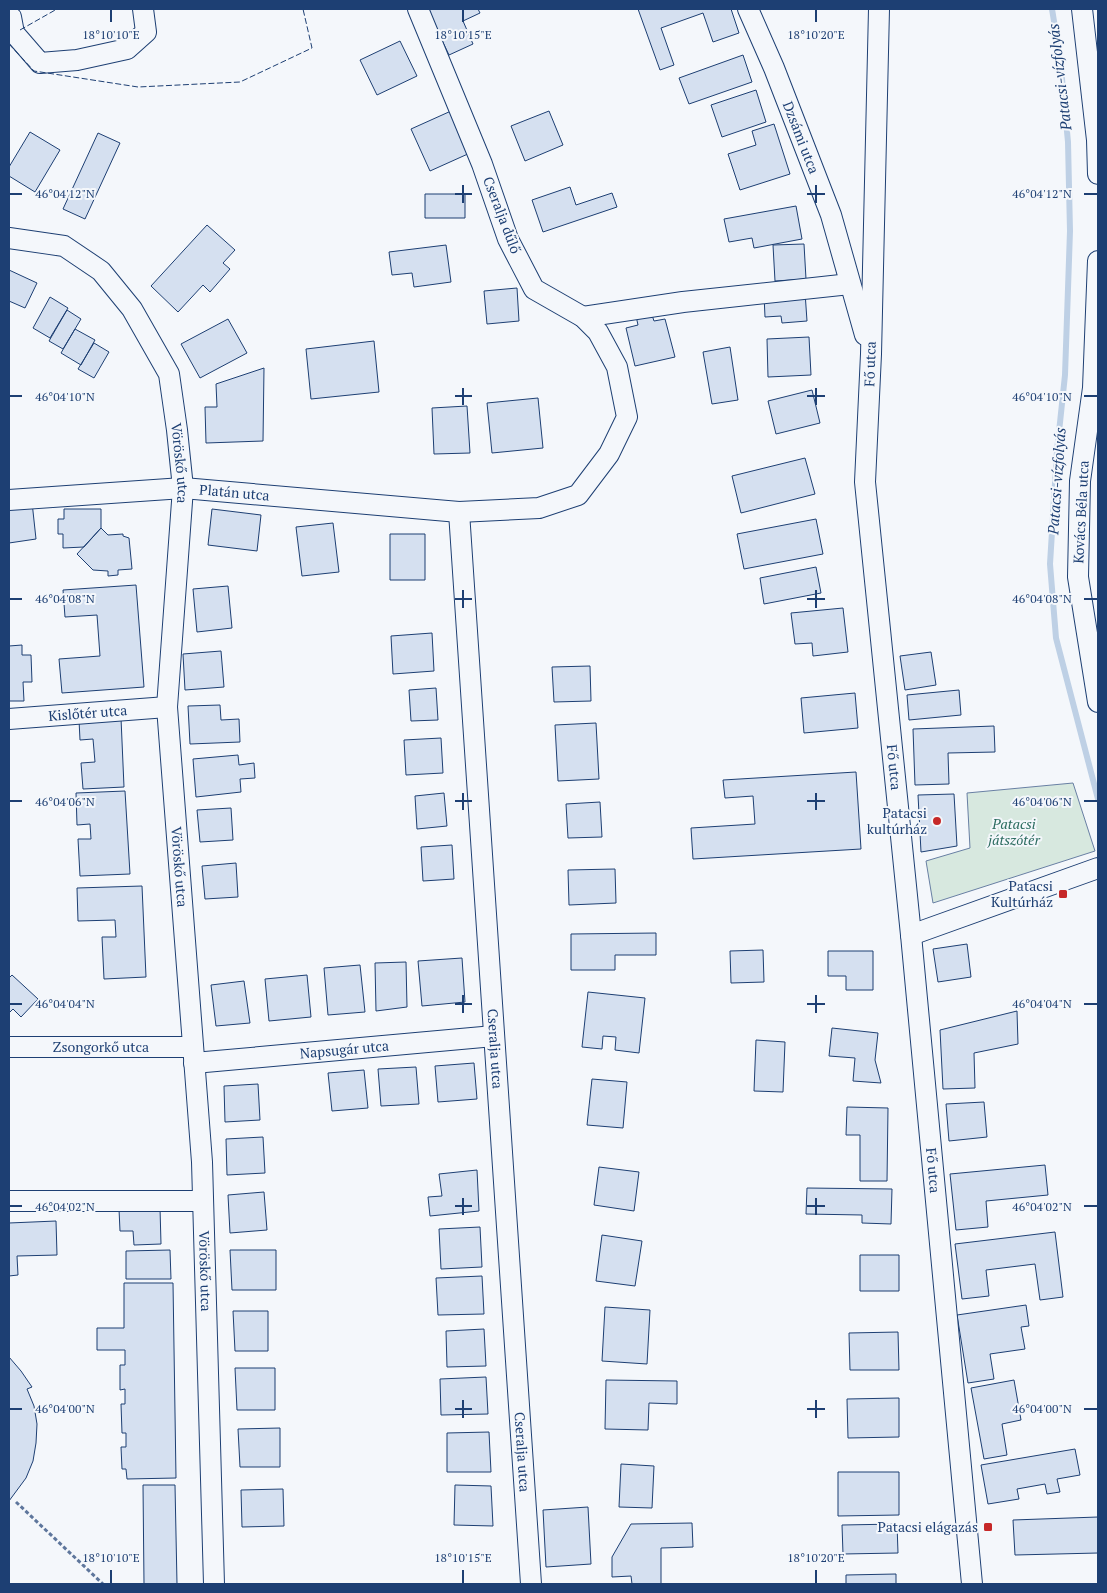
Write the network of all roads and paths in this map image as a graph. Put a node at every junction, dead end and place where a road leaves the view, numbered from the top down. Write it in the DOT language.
graph roads {
  1 [pos="143,9"];
  2 [pos="418,9"];
  3 [pos="748,9"];
  4 [pos="879,9"];
  5 [pos="1082,9"];
  6 [pos="15,14"];
  7 [pos="1098,174"];
  8 [pos="9,238"];
  9 [pos="1098,261"];
  10 [pos="850,284"];
  11 [pos="583,317"];
  12 [pos="871,354"];
  13 [pos="183,488"];
  14 [pos="9,500"];
  15 [pos="459,512"];
  16 [pos="1098,702"];
  17 [pos="166,708"];
  18 [pos="9,719"];
  19 [pos="1098,868"];
  20 [pos="911,935"];
  21 [pos="494,1036"];
  22 [pos="9,1047"];
  23 [pos="194,1055"];
  24 [pos="9,1201"];
  25 [pos="203,1201"];
  26 [pos="16,1502"];
  27 [pos="969,1555"];
  28 [pos="103,1584"];
  29 [pos="214,1584"];
  30 [pos="531,1584"];
  31 [pos="960,1584"];
  32 [pos="972,1584"];
  1 -- 6 [label="street"];
  2 -- 11 [label="street, Cseralja dűlő"];
  3 -- 10 [label="street, Dzsámi utca"];
  4 -- 12 [label="street, Fő utca"];
  5 -- 7 [label="street"];
  8 -- 13 [label="street, Vöröskő utca"];
  9 -- 16 [label="street, Kovács Béla utca"];
  10 -- 11 [label="street"];
  10 -- 12 [label="street, Dzsámi utca"];
  11 -- 15 [label="street, Cseralja dűlő"];
  12 -- 20 [label="street, Fő utca"];
  13 -- 14 [label="street, Platán utca"];
  13 -- 15 [label="street, Platán utca"];
  13 -- 17 [label="street, Vöröskő utca"];
  15 -- 21 [label="street, Cseralja utca"];
  17 -- 18 [label="street, Kislőtér utca"];
  17 -- 23 [label="street, Vöröskő utca"];
  19 -- 20 [label="street"];
  20 -- 27 [label="street, Fő utca"];
  21 -- 23 [label="street, Napsugár utca"];
  21 -- 30 [label="street, Cseralja utca"];
  22 -- 23 [label="street, Zsongorkő utca"];
  23 -- 25 [label="street, Vöröskő utca"];
  24 -- 25 [label="street"];
  25 -- 29 [label="street, Vöröskő utca"];
  26 -- 28 [label="path"];
  27 -- 31 [label="street, Fő utca"];
  27 -- 32 [label="street, Fő utca"];
}
